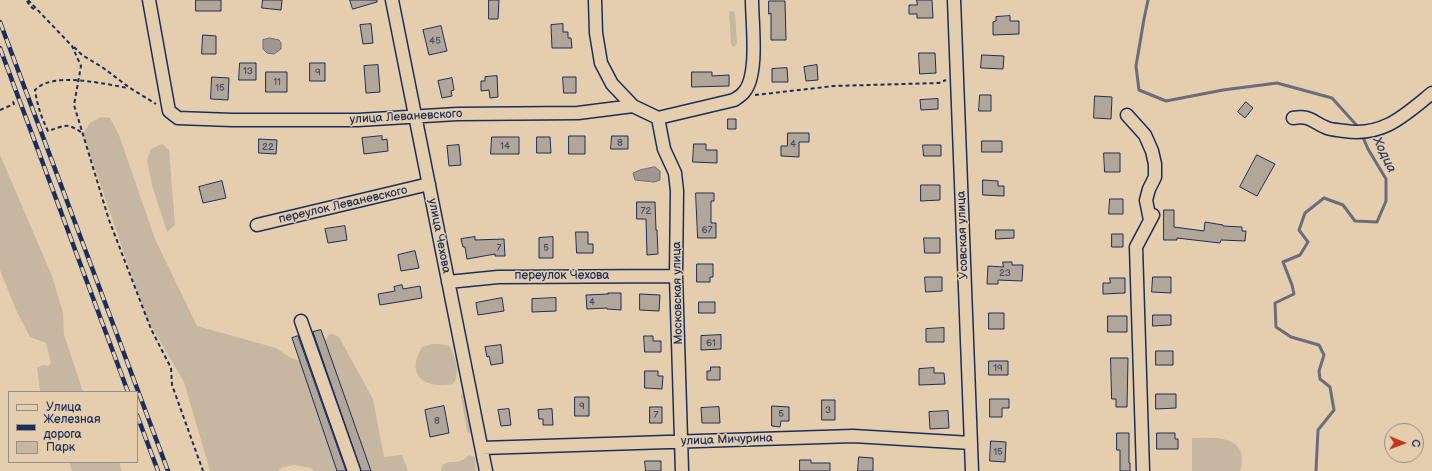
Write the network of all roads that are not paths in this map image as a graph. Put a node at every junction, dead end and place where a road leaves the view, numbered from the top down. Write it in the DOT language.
graph roads {
  1 [pos="149,0"];
  2 [pos="392,0"];
  3 [pos="595,0"];
  4 [pos="752,0"];
  5 [pos="954,0"];
  6 [pos="1432,93"];
  7 [pos="633,106"];
  8 [pos="1128,115"];
  9 [pos="416,117"];
  10 [pos="658,118"];
  11 [pos="1293,118"];
  12 [pos="429,184"];
  13 [pos="257,225"];
  14 [pos="676,276"];
  15 [pos="448,282"];
  16 [pos="301,321"];
  17 [pos="682,441"];
  18 [pos="971,443"];
  19 [pos="482,448"];
  20 [pos="354,471"];
  21 [pos="486,471"];
  22 [pos="682,471"];
  23 [pos="972,471"];
  24 [pos="1143,471"];
  1 -- 9 [label="street, улица Леваневского"];
  2 -- 9 [label="street, улица Чехова"];
  3 -- 7 [label="street"];
  4 -- 10 [label="street"];
  5 -- 18 [label="street, Усовская улица"];
  6 -- 11 [label="street"];
  7 -- 9 [label="street, улица Леваневского"];
  7 -- 10 [label="street"];
  8 -- 24 [label="street"];
  9 -- 12 [label="street, улица Чехова"];
  10 -- 14 [label="street, Московская улица"];
  12 -- 13 [label="street, переулок Леваневского"];
  12 -- 15 [label="street, улица Чехова"];
  14 -- 15 [label="street, переулок Чехова"];
  14 -- 17 [label="street, Московская улица"];
  15 -- 19 [label="street, улица Чехова"];
  16 -- 20 [label="street"];
  17 -- 18 [label="street, улица Мичурина"];
  17 -- 19 [label="street, улица Мичурина"];
  17 -- 22 [label="street, Московская улица"];
  18 -- 23 [label="street, Усовская улица"];
  19 -- 21 [label="street, улица Чехова"];
}
